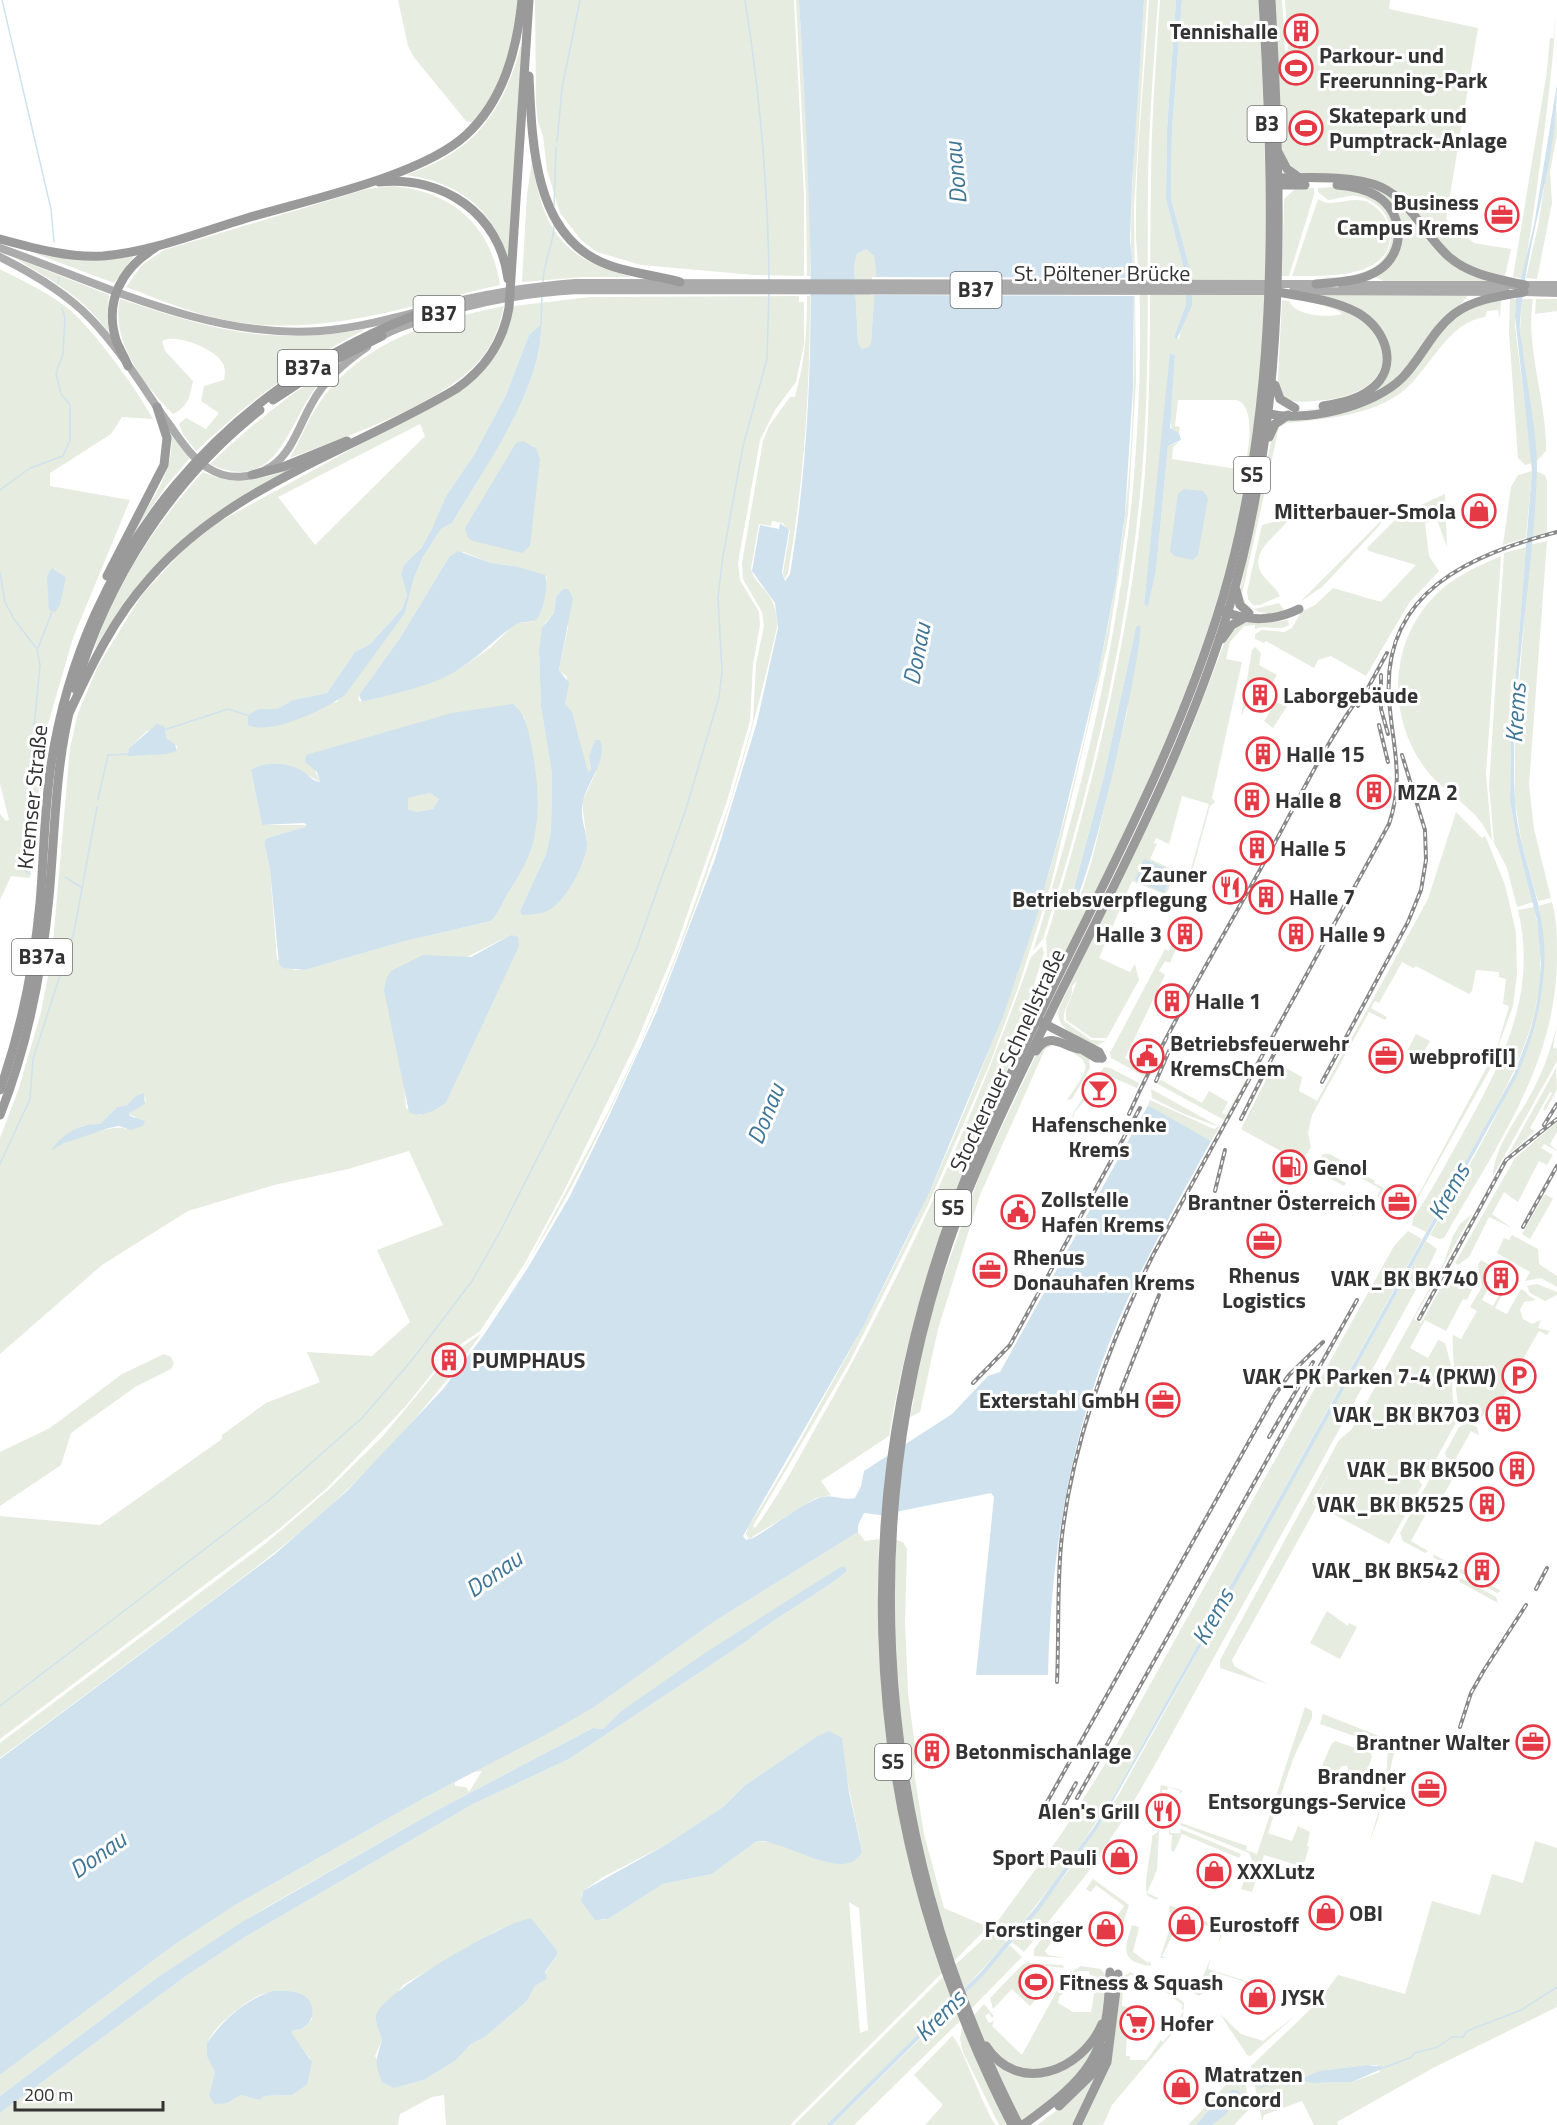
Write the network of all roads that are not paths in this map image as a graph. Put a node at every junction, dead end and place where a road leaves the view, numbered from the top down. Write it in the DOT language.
graph roads {
  1 [pos="522,0"];
  2 [pos="529,0"];
  3 [pos="1263,0"];
  4 [pos="1271,0"];
  5 [pos="528,23"];
  6 [pos="1276,147"];
  7 [pos="1273,182"];
  8 [pos="1298,182"];
  9 [pos="356,185"];
  10 [pos="1277,210"];
  11 [pos="0,239"];
  12 [pos="162,244"];
  13 [pos="0,248"];
  14 [pos="0,257"];
  15 [pos="1273,269"];
  16 [pos="680,282"];
  17 [pos="1316,284"];
  18 [pos="1557,285"];
  19 [pos="1205,288"];
  20 [pos="1502,288"];
  21 [pos="1524,289"];
  22 [pos="1544,289"];
  23 [pos="1294,290"];
  24 [pos="1273,291"];
  25 [pos="1557,292"];
  26 [pos="499,296"];
  27 [pos="509,308"];
  28 [pos="429,310"];
  29 [pos="382,336"];
  30 [pos="128,366"];
  31 [pos="1273,370"];
  32 [pos="157,407"];
  33 [pos="1266,411"];
  34 [pos="1292,411"];
  35 [pos="383,427"];
  36 [pos="1265,445"];
  37 [pos="206,455"];
  38 [pos="193,468"];
  39 [pos="252,476"];
  40 [pos="1235,586"];
  41 [pos="1225,609"];
  42 [pos="1299,609"];
  43 [pos="1246,616"];
  44 [pos="83,640"];
  45 [pos="1217,646"];
  46 [pos="70,711"];
  47 [pos="60,737"];
  48 [pos="1064,984"];
  49 [pos="1041,1024"];
  50 [pos="1065,1032"];
  51 [pos="1079,1049"];
  52 [pos="1021,1074"];
  53 [pos="0,1090"];
  54 [pos="0,1115"];
  55 [pos="903,1405"];
  56 [pos="1108,2004"];
  57 [pos="1112,2025"];
  58 [pos="973,2034"];
  59 [pos="1009,2113"];
  60 [pos="1012,2125"];
  61 [pos="1021,2125"];
  62 [pos="1033,2125"];
  63 [pos="1077,2125"];
  1 -- 9 [label="highway"];
  2 -- 5 [label="highway"];
  3 -- 7 [label="highway, B3"];
  4 -- 6 [label="highway, B3"];
  5 -- 16 [label="highway"];
  5 -- 27 [label="highway"];
  6 -- 7 [label="highway, B3"];
  6 -- 8 [label="highway"];
  7 -- 8 [label="highway"];
  7 -- 10 [label="highway, B3"];
  7 -- 15 [label="highway, B3"];
  8 -- 10 [label="highway"];
  8 -- 17 [label="highway"];
  8 -- 20 [label="highway"];
  9 -- 12 [label="highway"];
  9 -- 27 [label="highway"];
  10 -- 15 [label="highway, B3"];
  11 -- 12 [label="highway"];
  12 -- 30 [label="highway"];
  13 -- 28 [label="main road"];
  14 -- 30 [label="main road"];
  15 -- 31 [label="highway, Stockerauer Schnellstraße / S5"];
  15 -- 33 [label="highway, Stockerauer Schnellstraße / S5"];
  16 -- 19 [label="main road, St. Pöltener Brücke / B37"];
  16 -- 26 [label="main road, B37"];
  17 -- 20 [label="main road, B37"];
  17 -- 23 [label="main road, B37"];
  18 -- 22 [label="main road"];
  19 -- 23 [label="main road, B37"];
  19 -- 24 [label="main road, B37"];
  19 -- 26 [label="main road, St. Pöltener Brücke / B37"];
  20 -- 21 [label="highway"];
  20 -- 21 [label="highway"];
  20 -- 23 [label="main road, B37"];
  20 -- 34 [label="highway"];
  21 -- 22 [label="main road"];
  22 -- 25 [label="main road"];
  23 -- 24 [label="highway"];
  23 -- 34 [label="highway"];
  26 -- 28 [label="main road, B37"];
  26 -- 29 [label="main road, B37"];
  27 -- 35 [label="highway"];
  28 -- 37 [label="highway, Kremser Straße / B37a"];
  29 -- 37 [label="highway, Kremser Straße / B37a"];
  29 -- 39 [label="main road"];
  30 -- 32 [label="main road"];
  31 -- 33 [label="highway, Stockerauer Schnellstraße / S5"];
  31 -- 34 [label="highway"];
  32 -- 39 [label="main road"];
  32 -- 44 [label="highway"];
  33 -- 34 [label="highway"];
  33 -- 36 [label="highway, Stockerauer Schnellstraße / S5"];
  33 -- 41 [label="highway, Stockerauer Schnellstraße / S5"];
  34 -- 36 [label="highway"];
  35 -- 39 [label="highway"];
  35 -- 46 [label="highway"];
  36 -- 40 [label="highway, Stockerauer Schnellstraße / S5"];
  37 -- 38 [label="highway, Kremser Straße / B37a"];
  38 -- 44 [label="highway, Kremser Straße / B37a"];
  38 -- 46 [label="highway, Kremser Straße / B37a"];
  40 -- 41 [label="highway, Stockerauer Schnellstraße / S5"];
  40 -- 43 [label="highway"];
  41 -- 43 [label="highway"];
  41 -- 45 [label="highway, Stockerauer Schnellstraße / S5"];
  41 -- 49 [label="highway, Stockerauer Schnellstraße / S5"];
  42 -- 43 [label="highway"];
  43 -- 45 [label="highway"];
  44 -- 47 [label="highway, Kremser Straße / B37a"];
  45 -- 48 [label="highway, Stockerauer Schnellstraße / S5"];
  46 -- 47 [label="highway, Kremser Straße / B37a"];
  47 -- 53 [label="highway, Kremser Straße / B37a"];
  47 -- 54 [label="highway, Kremser Straße / B37a"];
  48 -- 49 [label="highway, Stockerauer Schnellstraße / S5"];
  48 -- 50 [label="highway"];
  49 -- 50 [label="highway"];
  49 -- 51 [label="highway"];
  49 -- 52 [label="highway, Stockerauer Schnellstraße / S5"];
  49 -- 55 [label="highway, Stockerauer Schnellstraße / S5"];
  50 -- 51 [label="highway"];
  51 -- 52 [label="highway"];
  52 -- 55 [label="highway, Stockerauer Schnellstraße / S5"];
  55 -- 58 [label="highway, Stockerauer Schnellstraße / S5"];
  56 -- 57 [label="highway"];
  56 -- 58 [label="highway"];
  56 -- 61 [label="highway"];
  57 -- 62 [label="highway"];
  57 -- 63 [label="highway"];
  58 -- 59 [label="highway, Stockerauer Schnellstraße / S5"];
  59 -- 60 [label="highway, Stockerauer Schnellstraße / S5"];
  59 -- 61 [label="highway, Stockerauer Schnellstraße / S5"];
}
